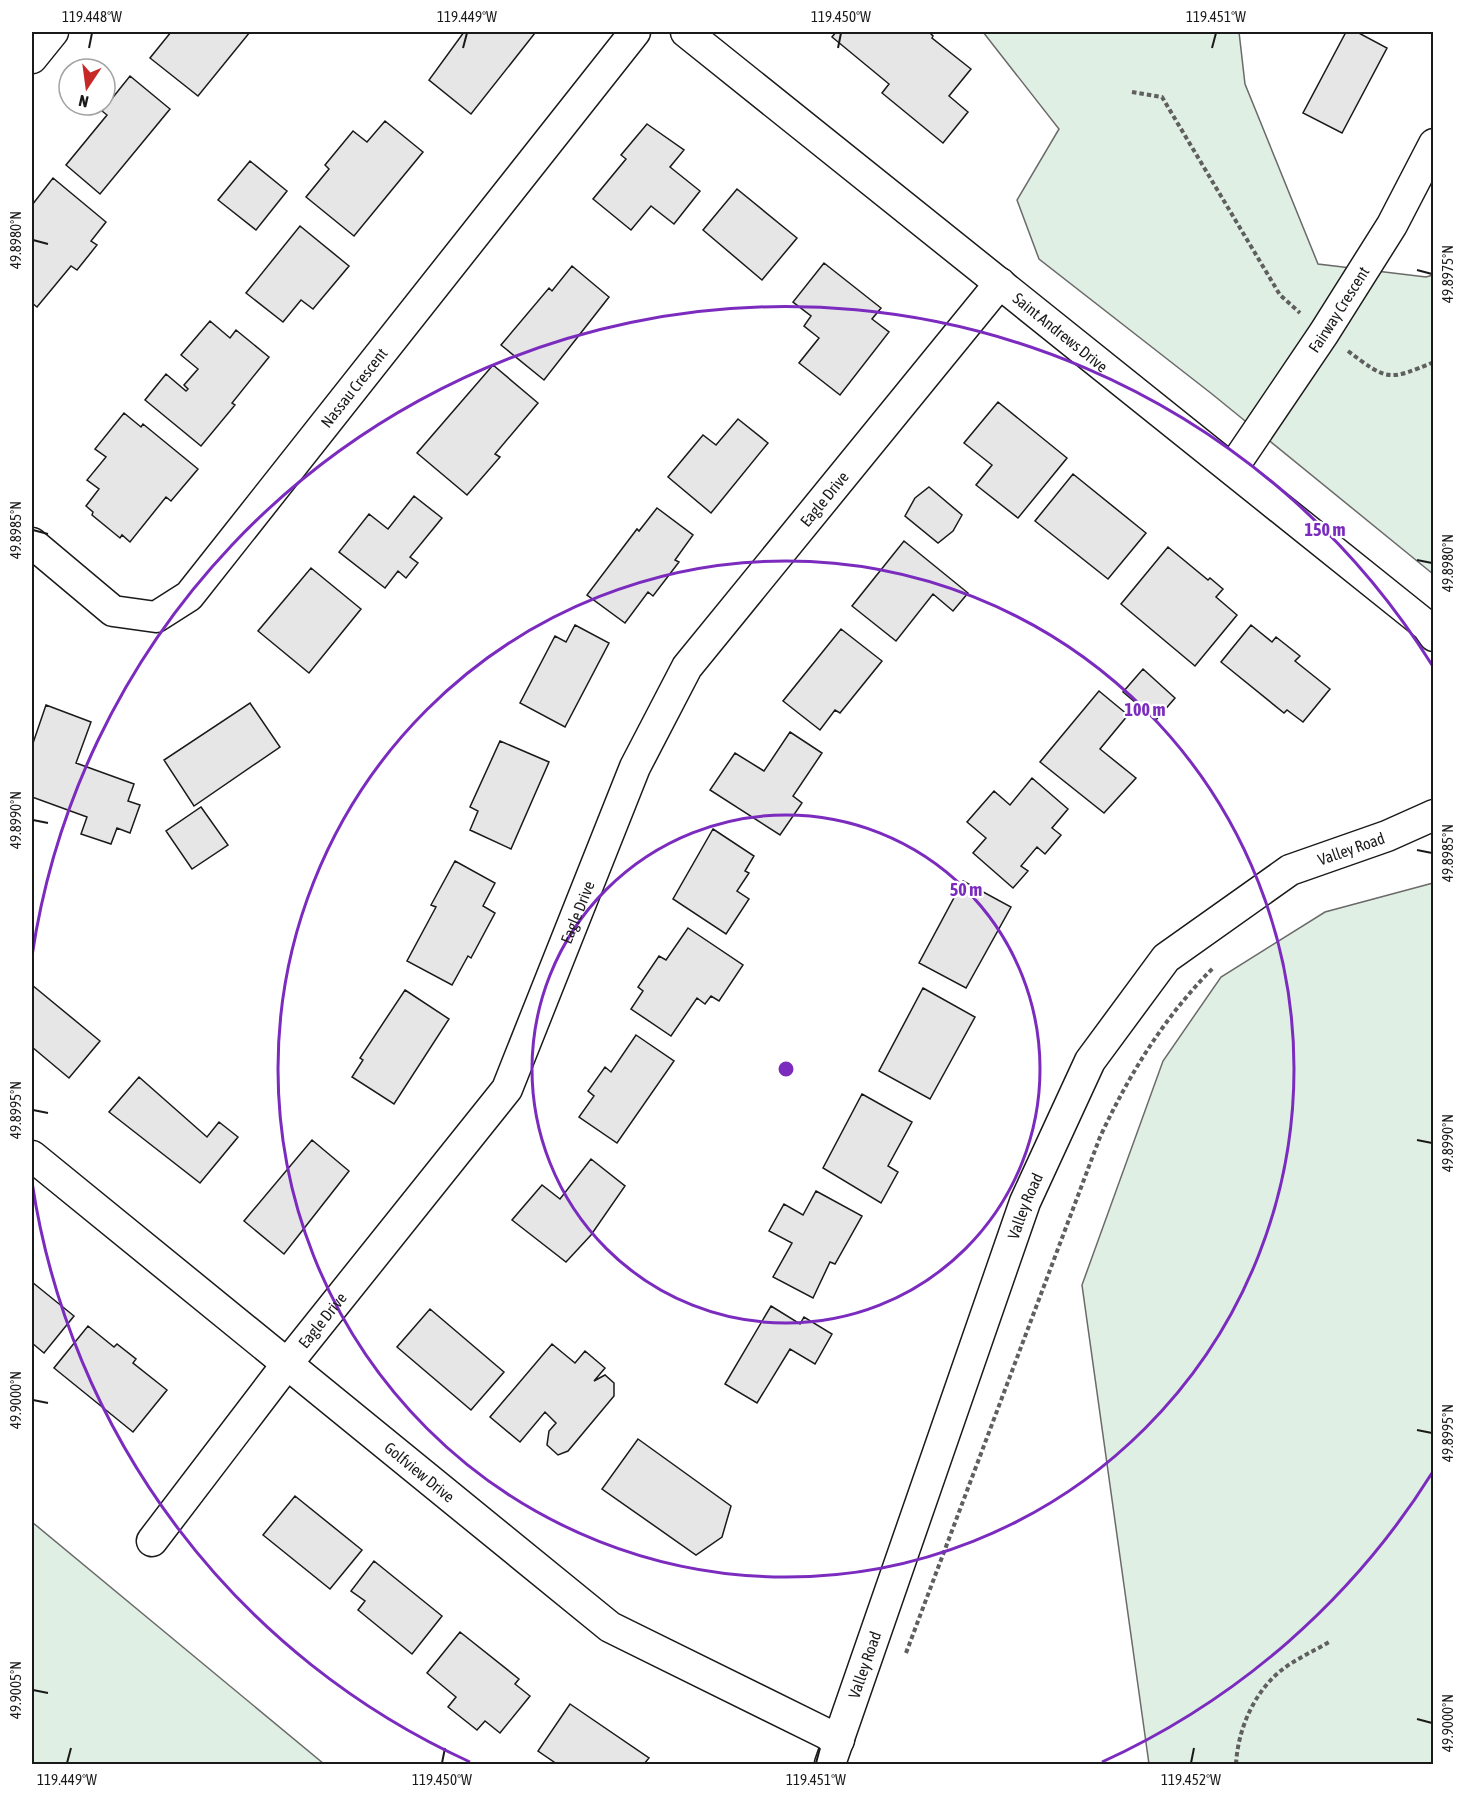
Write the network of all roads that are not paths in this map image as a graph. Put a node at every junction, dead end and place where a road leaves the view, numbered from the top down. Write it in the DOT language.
graph roads {
  1 [pos="53,32"];
  2 [pos="635,32"];
  3 [pos="686,32"];
  4 [pos="32,58"];
  5 [pos="1434,144"];
  6 [pos="1000,283"];
  7 [pos="1232,469"];
  8 [pos="32,543"];
  9 [pos="1434,636"];
  10 [pos="1434,815"];
  11 [pos="32,1156"];
  12 [pos="287,1364"];
  13 [pos="152,1541"];
  14 [pos="835,1752"];
  1 -- 4 [label="street"];
  2 -- 8 [label="street, Nassau Crescent"];
  3 -- 6 [label="street, Saint Andrews Drive"];
  5 -- 7 [label="street, Fairway Crescent"];
  6 -- 7 [label="street, Saint Andrews Drive"];
  6 -- 12 [label="street, Eagle Drive"];
  7 -- 9 [label="street, Saint Andrews Drive"];
  10 -- 14 [label="street, Valley Road"];
  11 -- 12 [label="street, Golfview Drive"];
  12 -- 13 [label="street, Eagle Drive"];
  12 -- 14 [label="street, Golfview Drive"];
}
